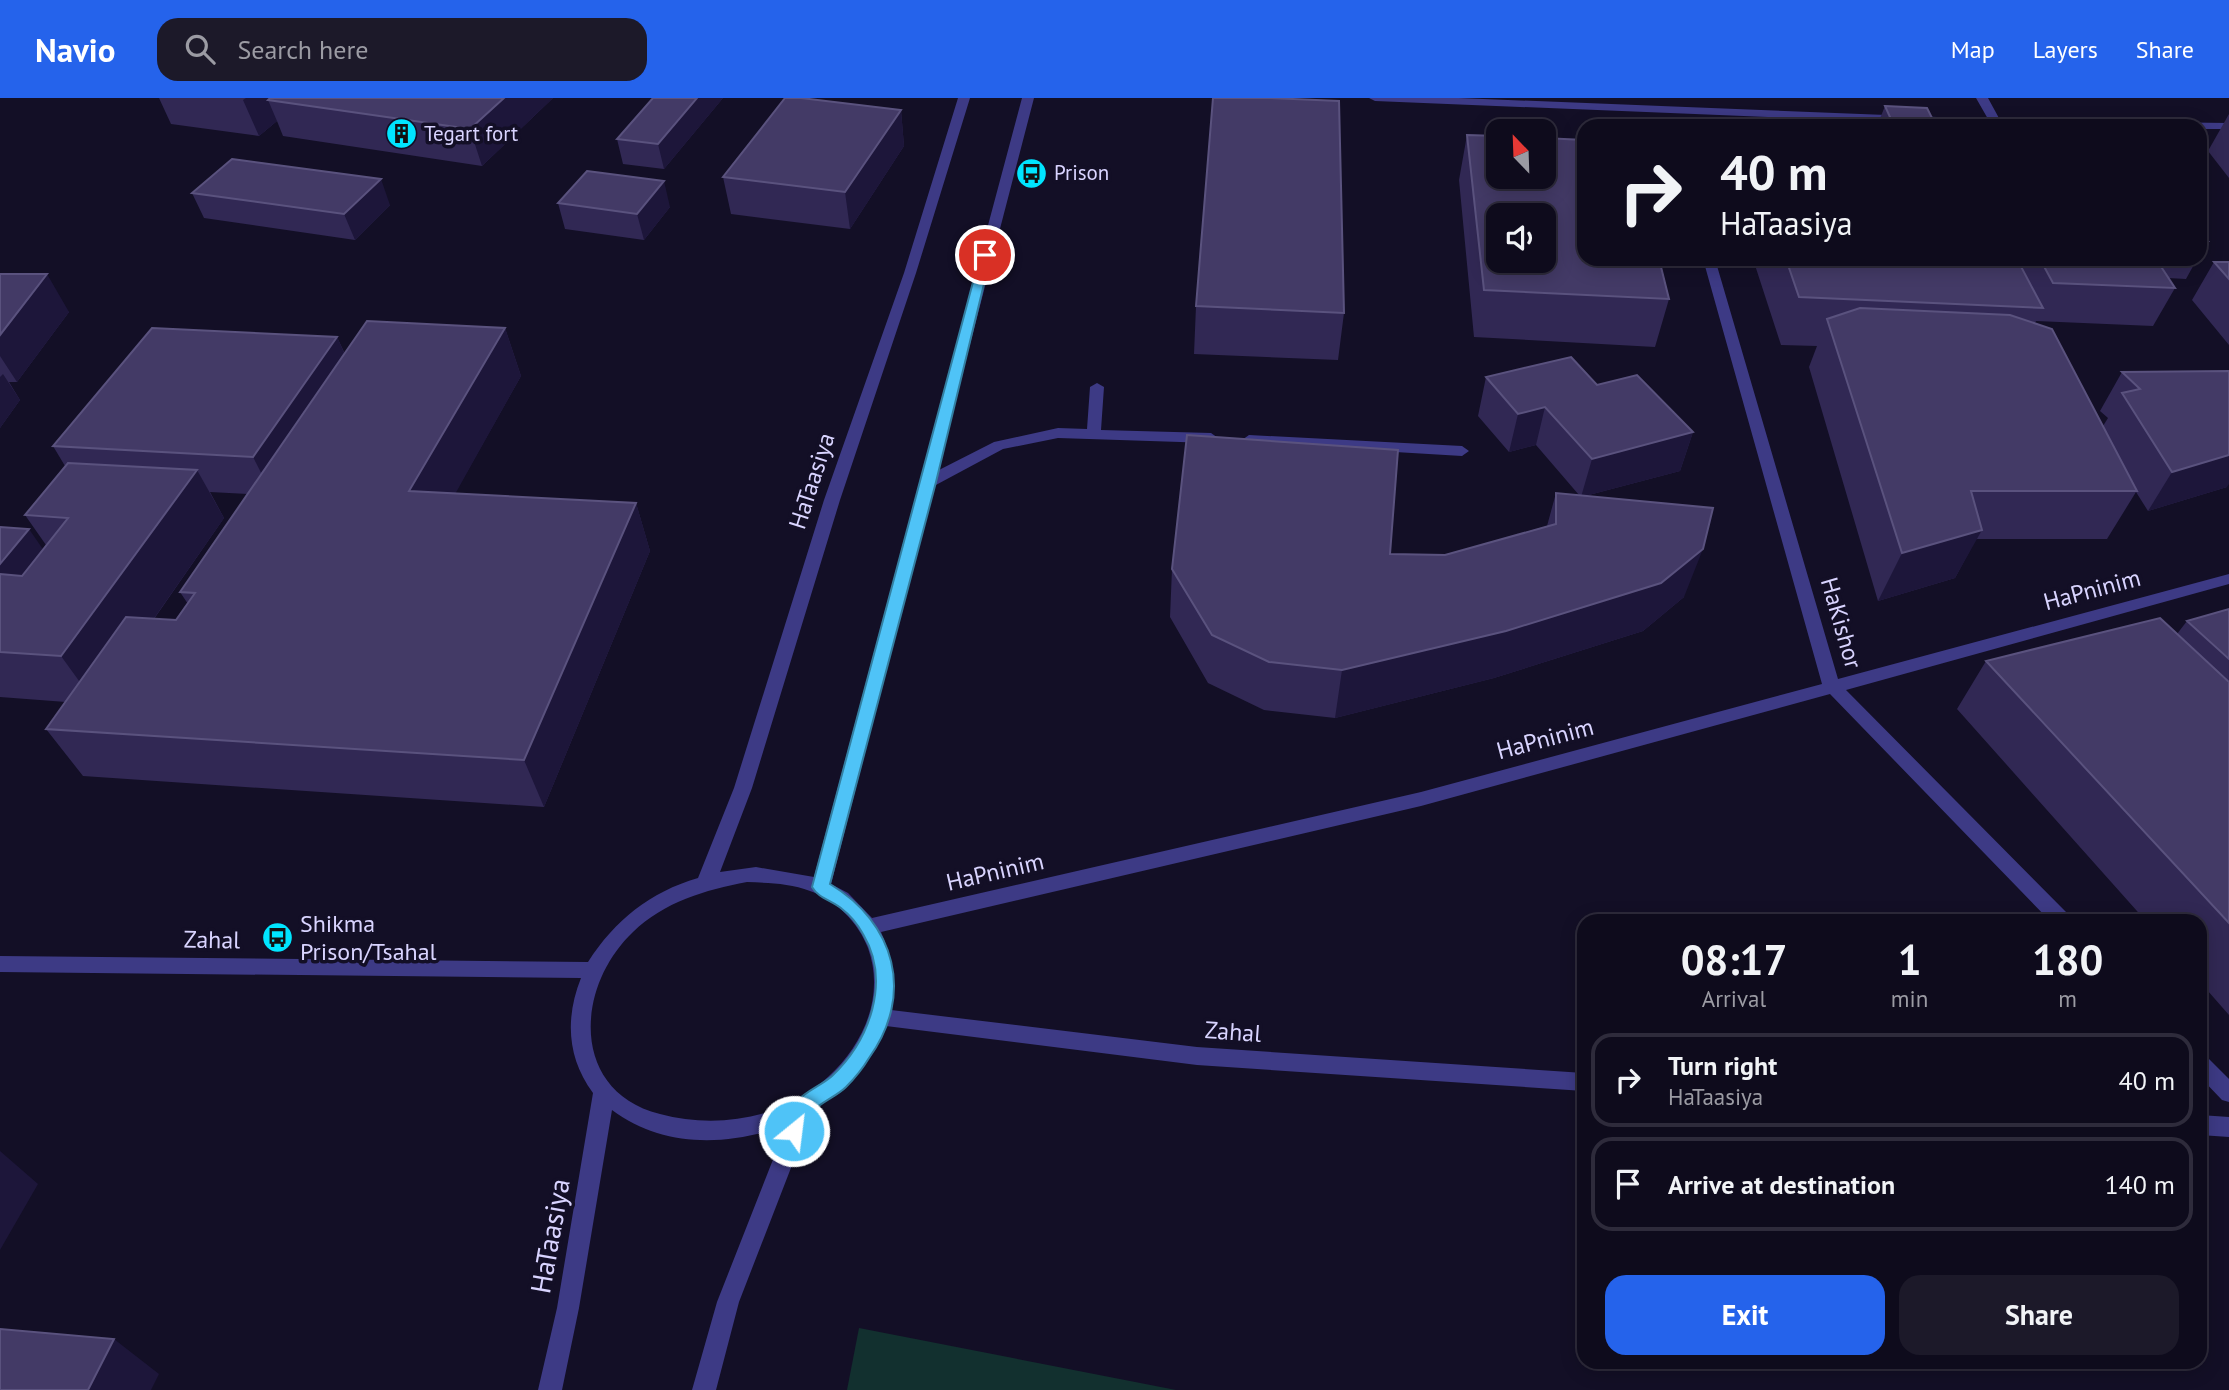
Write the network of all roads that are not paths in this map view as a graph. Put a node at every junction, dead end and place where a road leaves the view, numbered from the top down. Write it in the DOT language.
graph roads {
  1 [pos="964,98"];
  2 [pos="1028,98"];
  3 [pos="1375,98"];
  4 [pos="1982,98"];
  5 [pos="1664,104"];
  6 [pos="1926,119"];
  7 [pos="1994,119"];
  8 [pos="2207,126"];
  9 [pos="2229,126"];
  10 [pos="1711,266"];
  11 [pos="1097,387"];
  12 [pos="1094,432"];
  13 [pos="1462,451"];
  14 [pos="929,482"];
  15 [pos="2229,579"];
  16 [pos="1831,685"];
  17 [pos="707,880"];
  18 [pos="821,887"];
  19 [pos="2055,914"];
  20 [pos="869,927"];
  21 [pos="0,964"];
  22 [pos="592,970"];
  23 [pos="880,1017"];
  24 [pos="2207,1070"];
  25 [pos="1577,1082"];
  26 [pos="604,1092"];
  27 [pos="2229,1093"];
  28 [pos="804,1107"];
  29 [pos="2207,1125"];
  30 [pos="2229,1127"];
  31 [pos="550,1390"];
  32 [pos="704,1390"];
  1 -- 17 [label="street, HaTaasiya"];
  2 -- 14 [label="street"];
  3 -- 5 [label="street"];
  4 -- 7 [label="street"];
  5 -- 6 [label="street"];
  8 -- 9 [label="street"];
  10 -- 16 [label="street, HaKishor"];
  11 -- 12 [label="street"];
  12 -- 13 [label="street"];
  12 -- 14 [label="street"];
  14 -- 18 [label="street"];
  15 -- 16 [label="street, HaPninim"];
  16 -- 19 [label="street, HaKishor"];
  16 -- 20 [label="street, HaPninim"];
  17 -- 18 [label="street"];
  17 -- 22 [label="street"];
  18 -- 20 [label="street"];
  20 -- 23 [label="street"];
  21 -- 22 [label="street, Zahal"];
  22 -- 26 [label="street"];
  23 -- 25 [label="street, Zahal"];
  23 -- 28 [label="street"];
  24 -- 27 [label="street"];
  26 -- 28 [label="street"];
  26 -- 31 [label="street, HaTaasiya"];
  28 -- 32 [label="street"];
  29 -- 30 [label="street"];
}
